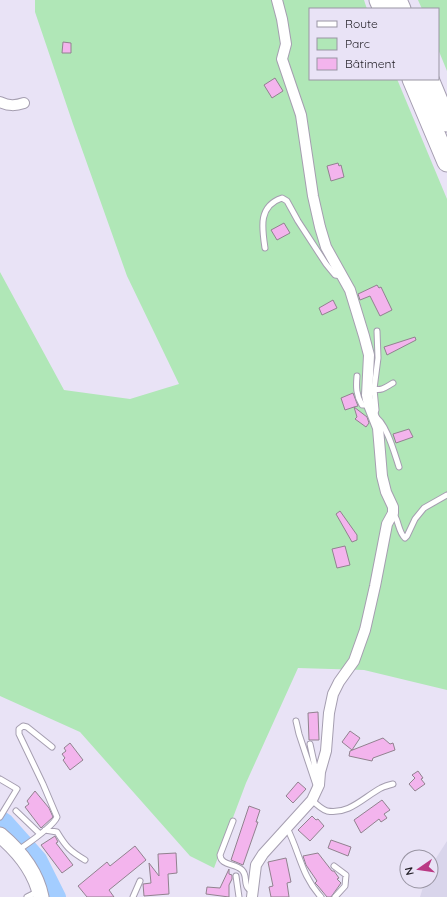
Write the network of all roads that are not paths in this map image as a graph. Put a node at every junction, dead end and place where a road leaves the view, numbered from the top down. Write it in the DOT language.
graph roads {
  1 [pos="277,0"];
  2 [pos="412,80"];
  3 [pos="429,80"];
  4 [pos="0,102"];
  5 [pos="24,103"];
  6 [pos="447,122"];
  7 [pos="447,162"];
  8 [pos="265,248"];
  9 [pos="343,276"];
  10 [pos="376,331"];
  11 [pos="357,376"];
  12 [pos="393,383"];
  13 [pos="374,388"];
  14 [pos="369,405"];
  15 [pos="374,416"];
  16 [pos="399,467"];
  17 [pos="447,495"];
  18 [pos="393,513"];
  19 [pos="296,721"];
  20 [pos="310,744"];
  21 [pos="52,747"];
  22 [pos="314,777"];
  23 [pos="0,779"];
  24 [pos="393,784"];
  25 [pos="317,790"];
  26 [pos="312,800"];
  27 [pos="16,811"];
  28 [pos="0,817"];
  29 [pos="233,820"];
  30 [pos="287,828"];
  31 [pos="45,830"];
  32 [pos="0,835"];
  33 [pos="37,835"];
  34 [pos="19,850"];
  35 [pos="85,860"];
  36 [pos="334,866"];
  37 [pos="236,876"];
  38 [pos="140,881"];
  39 [pos="252,894"];
  40 [pos="36,895"];
  41 [pos="133,897"];
  42 [pos="239,897"];
  43 [pos="321,897"];
  44 [pos="335,897"];
  1 -- 9 [label="street"];
  2 -- 7 [label="highway"];
  3 -- 6 [label="highway"];
  4 -- 5 [label="street"];
  8 -- 9 [label="lane"];
  9 -- 14 [label="street"];
  10 -- 13 [label="lane"];
  11 -- 14 [label="lane"];
  12 -- 13 [label="lane"];
  13 -- 15 [label="lane"];
  14 -- 15 [label="street"];
  15 -- 16 [label="lane"];
  15 -- 18 [label="street"];
  17 -- 18 [label="lane"];
  18 -- 25 [label="street"];
  19 -- 22 [label="lane"];
  20 -- 22 [label="lane"];
  21 -- 31 [label="lane"];
  22 -- 25 [label="lane"];
  23 -- 28 [label="lane"];
  24 -- 26 [label="lane"];
  25 -- 26 [label="street"];
  26 -- 30 [label="street"];
  27 -- 33 [label="lane"];
  29 -- 39 [label="lane"];
  30 -- 39 [label="street"];
  30 -- 43 [label="lane"];
  31 -- 33 [label="lane"];
  31 -- 35 [label="lane"];
  32 -- 34 [label="main road"];
  33 -- 34 [label="lane"];
  34 -- 40 [label="main road"];
  36 -- 44 [label="lane"];
  37 -- 42 [label="lane"];
  38 -- 41 [label="lane"];
}
